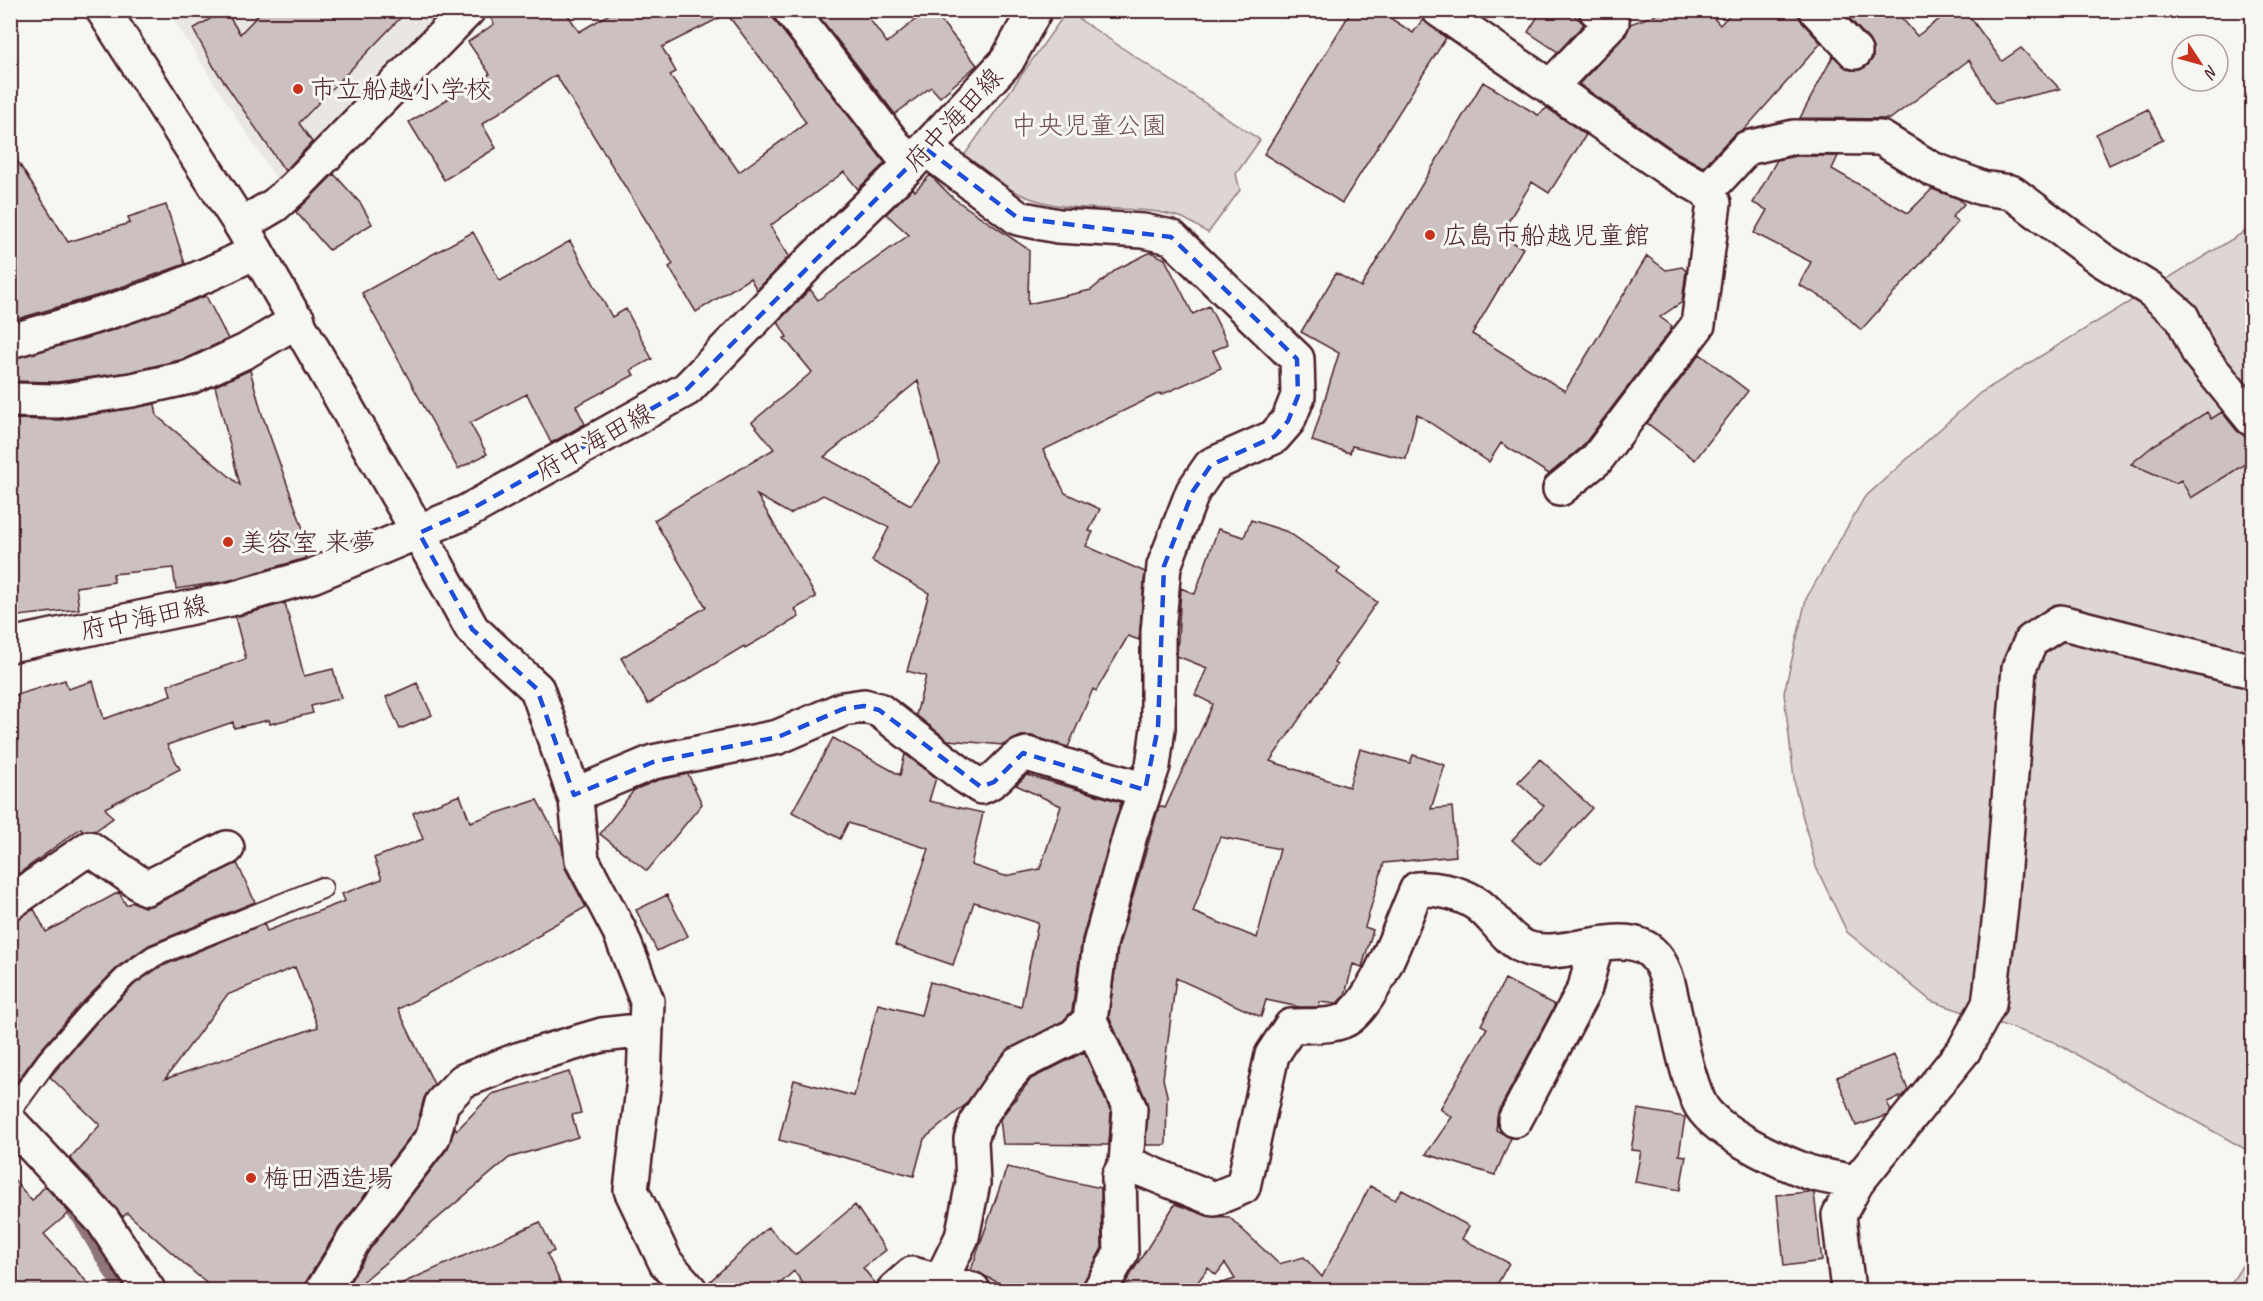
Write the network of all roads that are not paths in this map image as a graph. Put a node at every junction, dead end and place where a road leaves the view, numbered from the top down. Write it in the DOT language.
graph roads {
  1 [pos="104,10"];
  2 [pos="468,10"];
  3 [pos="790,10"];
  4 [pos="1035,10"];
  5 [pos="1439,10"];
  6 [pos="1596,10"];
  7 [pos="1816,10"];
  8 [pos="1855,52"];
  9 [pos="1550,87"];
  10 [pos="918,157"];
  11 [pos="1707,191"];
  12 [pos="248,238"];
  13 [pos="298,320"];
  14 [pos="10,341"];
  15 [pos="10,399"];
  16 [pos="2253,419"];
  17 [pos="1560,489"];
  18 [pos="419,533"];
  19 [pos="10,645"];
  20 [pos="2253,671"];
  21 [pos="1145,790"];
  22 [pos="574,795"];
  23 [pos="227,848"];
  24 [pos="322,888"];
  25 [pos="10,903"];
  26 [pos="1596,945"];
  27 [pos="1090,1020"];
  28 [pos="646,1030"];
  29 [pos="10,1112"];
  30 [pos="1515,1120"];
  31 [pos="10,1122"];
  32 [pos="1126,1163"];
  33 [pos="1857,1182"];
  34 [pos="941,1280"];
  35 [pos="148,1290"];
  36 [pos="324,1290"];
  37 [pos="690,1290"];
  38 [pos="894,1290"];
  39 [pos="973,1290"];
  40 [pos="1100,1290"];
  41 [pos="1848,1290"];
  1 -- 12 [label="street"];
  2 -- 12 [label="street"];
  3 -- 10 [label="street"];
  4 -- 10 [label="street, 府中海田線"];
  5 -- 9 [label="street"];
  6 -- 9 [label="street"];
  7 -- 8 [label="street"];
  9 -- 11 [label="street"];
  10 -- 18 [label="street, 府中海田線"];
  10 -- 21 [label="street"];
  11 -- 16 [label="street"];
  11 -- 17 [label="street"];
  12 -- 13 [label="street"];
  12 -- 14 [label="street"];
  13 -- 15 [label="street"];
  13 -- 18 [label="street"];
  18 -- 19 [label="street, 府中海田線"];
  18 -- 22 [label="street"];
  20 -- 33 [label="street"];
  21 -- 22 [label="street"];
  21 -- 27 [label="street"];
  22 -- 28 [label="street"];
  23 -- 25 [label="street"];
  24 -- 29 [label="lane"];
  26 -- 30 [label="street"];
  26 -- 32 [label="street"];
  26 -- 33 [label="street"];
  27 -- 32 [label="street"];
  27 -- 34 [label="street"];
  28 -- 36 [label="street"];
  28 -- 37 [label="street"];
  31 -- 35 [label="street"];
  32 -- 40 [label="street"];
  33 -- 41 [label="street"];
  34 -- 38 [label="street"];
  34 -- 39 [label="street"];
}
